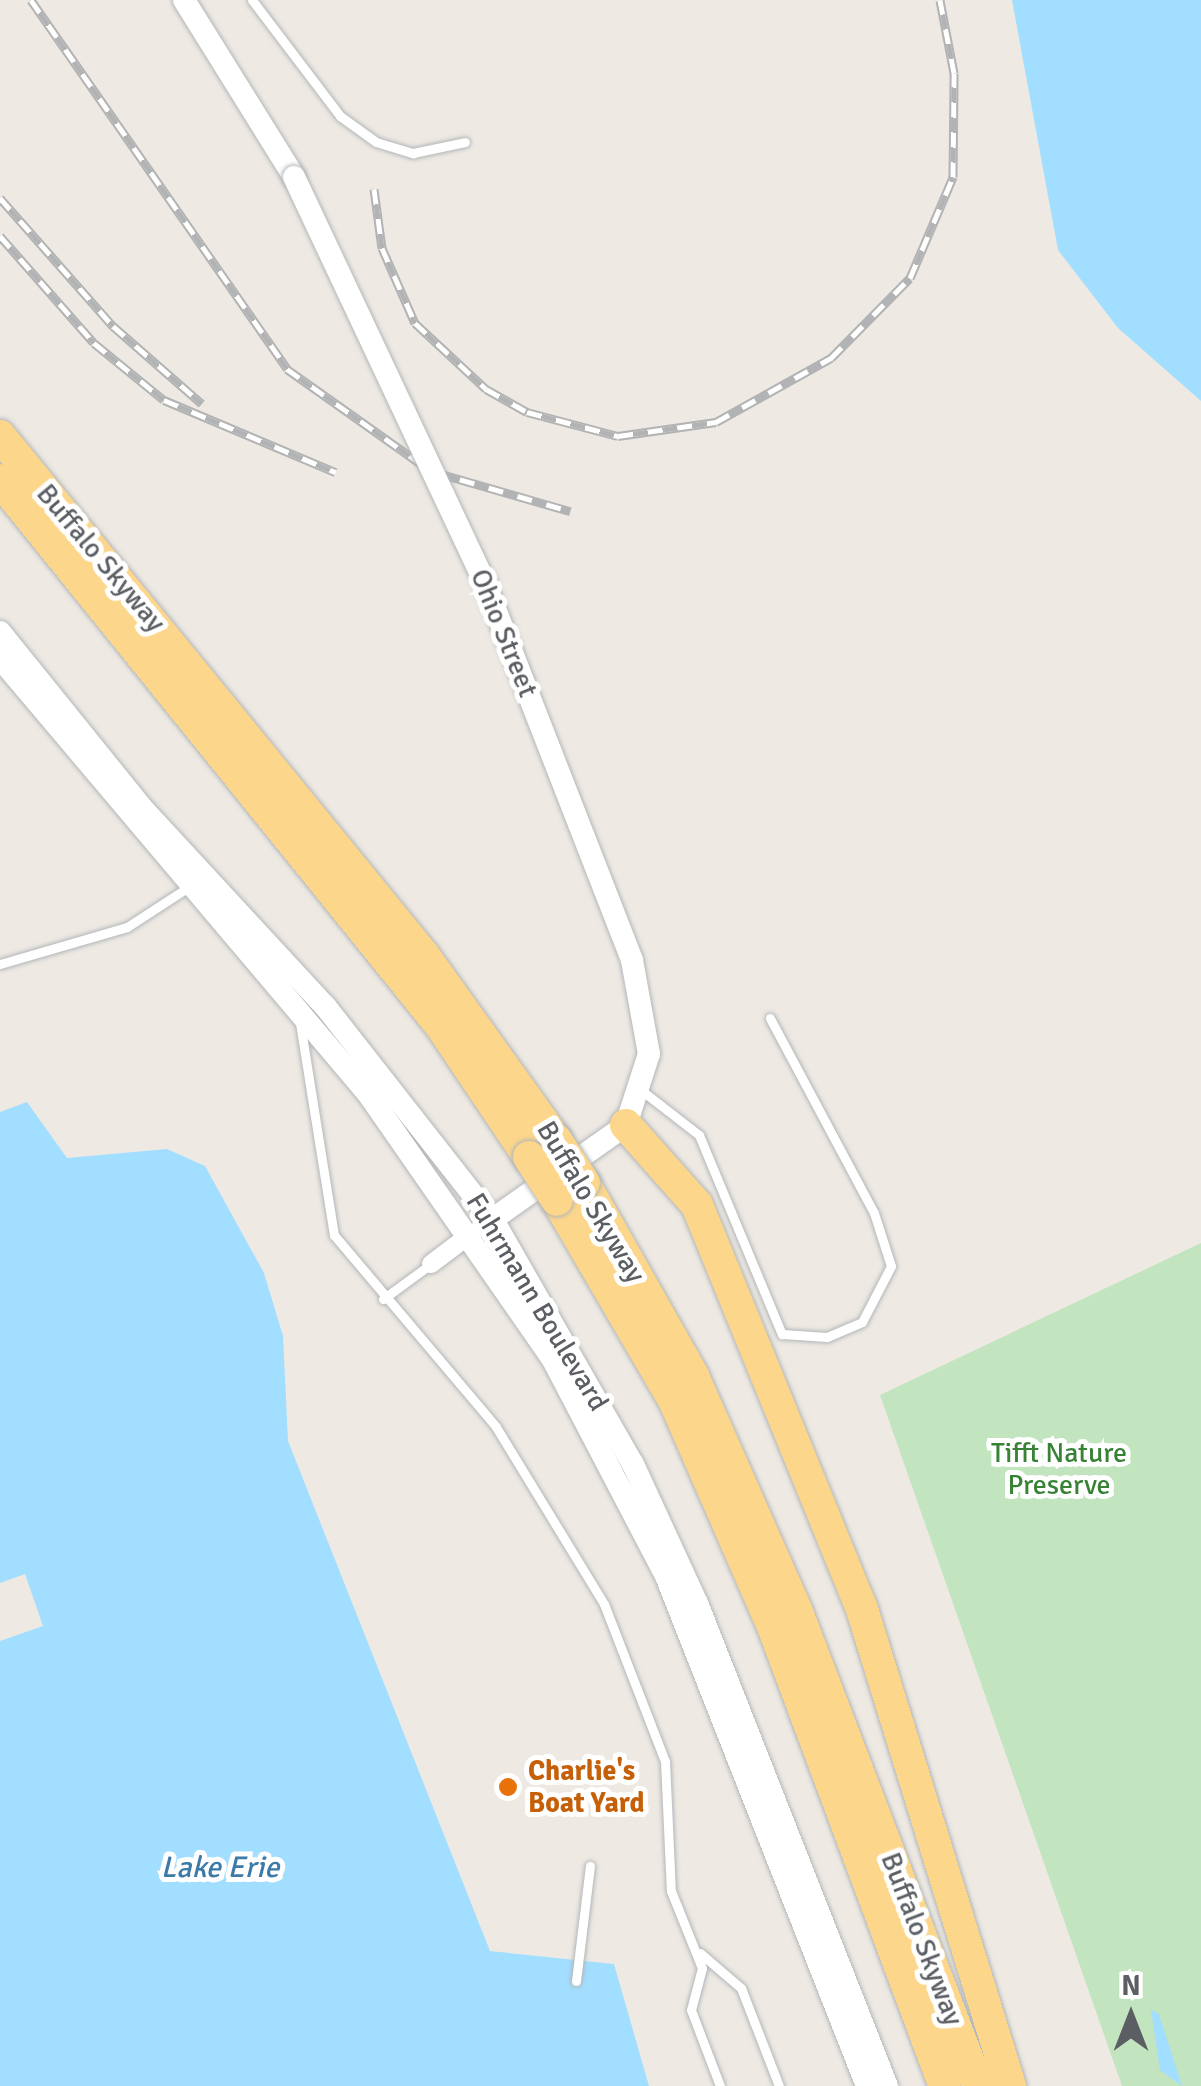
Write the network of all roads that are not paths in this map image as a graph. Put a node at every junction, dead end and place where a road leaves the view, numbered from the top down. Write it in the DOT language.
graph roads {
  1 [pos="184,0"];
  2 [pos="252,0"];
  3 [pos="466,142"];
  4 [pos="0,436"];
  5 [pos="0,480"];
  6 [pos="0,632"];
  7 [pos="0,658"];
  8 [pos="195,881"];
  9 [pos="0,964"];
  10 [pos="291,1001"];
  11 [pos="770,1018"];
  12 [pos="642,1090"];
  13 [pos="626,1125"];
  14 [pos="542,1149"];
  15 [pos="570,1192"];
  16 [pos="494,1220"];
  17 [pos="472,1233"];
  18 [pos="432,1264"];
  19 [pos="383,1299"];
  20 [pos="590,1866"];
  21 [pos="700,1953"];
  22 [pos="576,1981"];
  23 [pos="720,2086"];
  24 [pos="780,2086"];
  25 [pos="867,2086"];
  26 [pos="887,2086"];
  27 [pos="945,2086"];
  28 [pos="978,2086"];
  29 [pos="1010,2086"];
  1 -- 12 [label="street, Ohio Street, bridge"];
  2 -- 3 [label="lane"];
  4 -- 14 [label="highway, Buffalo Skyway"];
  5 -- 14 [label="highway, Buffalo Skyway"];
  6 -- 8 [label="street, Fuhrmann Boulevard"];
  7 -- 8 [label="street, Fuhrmann Boulevard"];
  8 -- 9 [label="lane"];
  8 -- 10 [label="street, Fuhrmann Boulevard"];
  8 -- 16 [label="street, Fuhrmann Boulevard"];
  10 -- 17 [label="street, Fuhrmann Boulevard"];
  10 -- 19 [label="lane"];
  11 -- 12 [label="lane"];
  12 -- 13 [label="street, Ohio Street"];
  13 -- 16 [label="street, Ohio Street"];
  13 -- 29 [label="highway"];
  14 -- 15 [label="highway, Buffalo Skyway, bridge"];
  15 -- 27 [label="highway, Buffalo Skyway"];
  15 -- 28 [label="highway, Buffalo Skyway"];
  16 -- 17 [label="street, Ohio Street"];
  16 -- 26 [label="street, Fuhrmann Boulevard"];
  17 -- 18 [label="street"];
  17 -- 25 [label="street, Fuhrmann Boulevard"];
  18 -- 19 [label="lane"];
  19 -- 21 [label="lane"];
  20 -- 22 [label="lane"];
  21 -- 23 [label="lane"];
  21 -- 24 [label="lane"];
}
